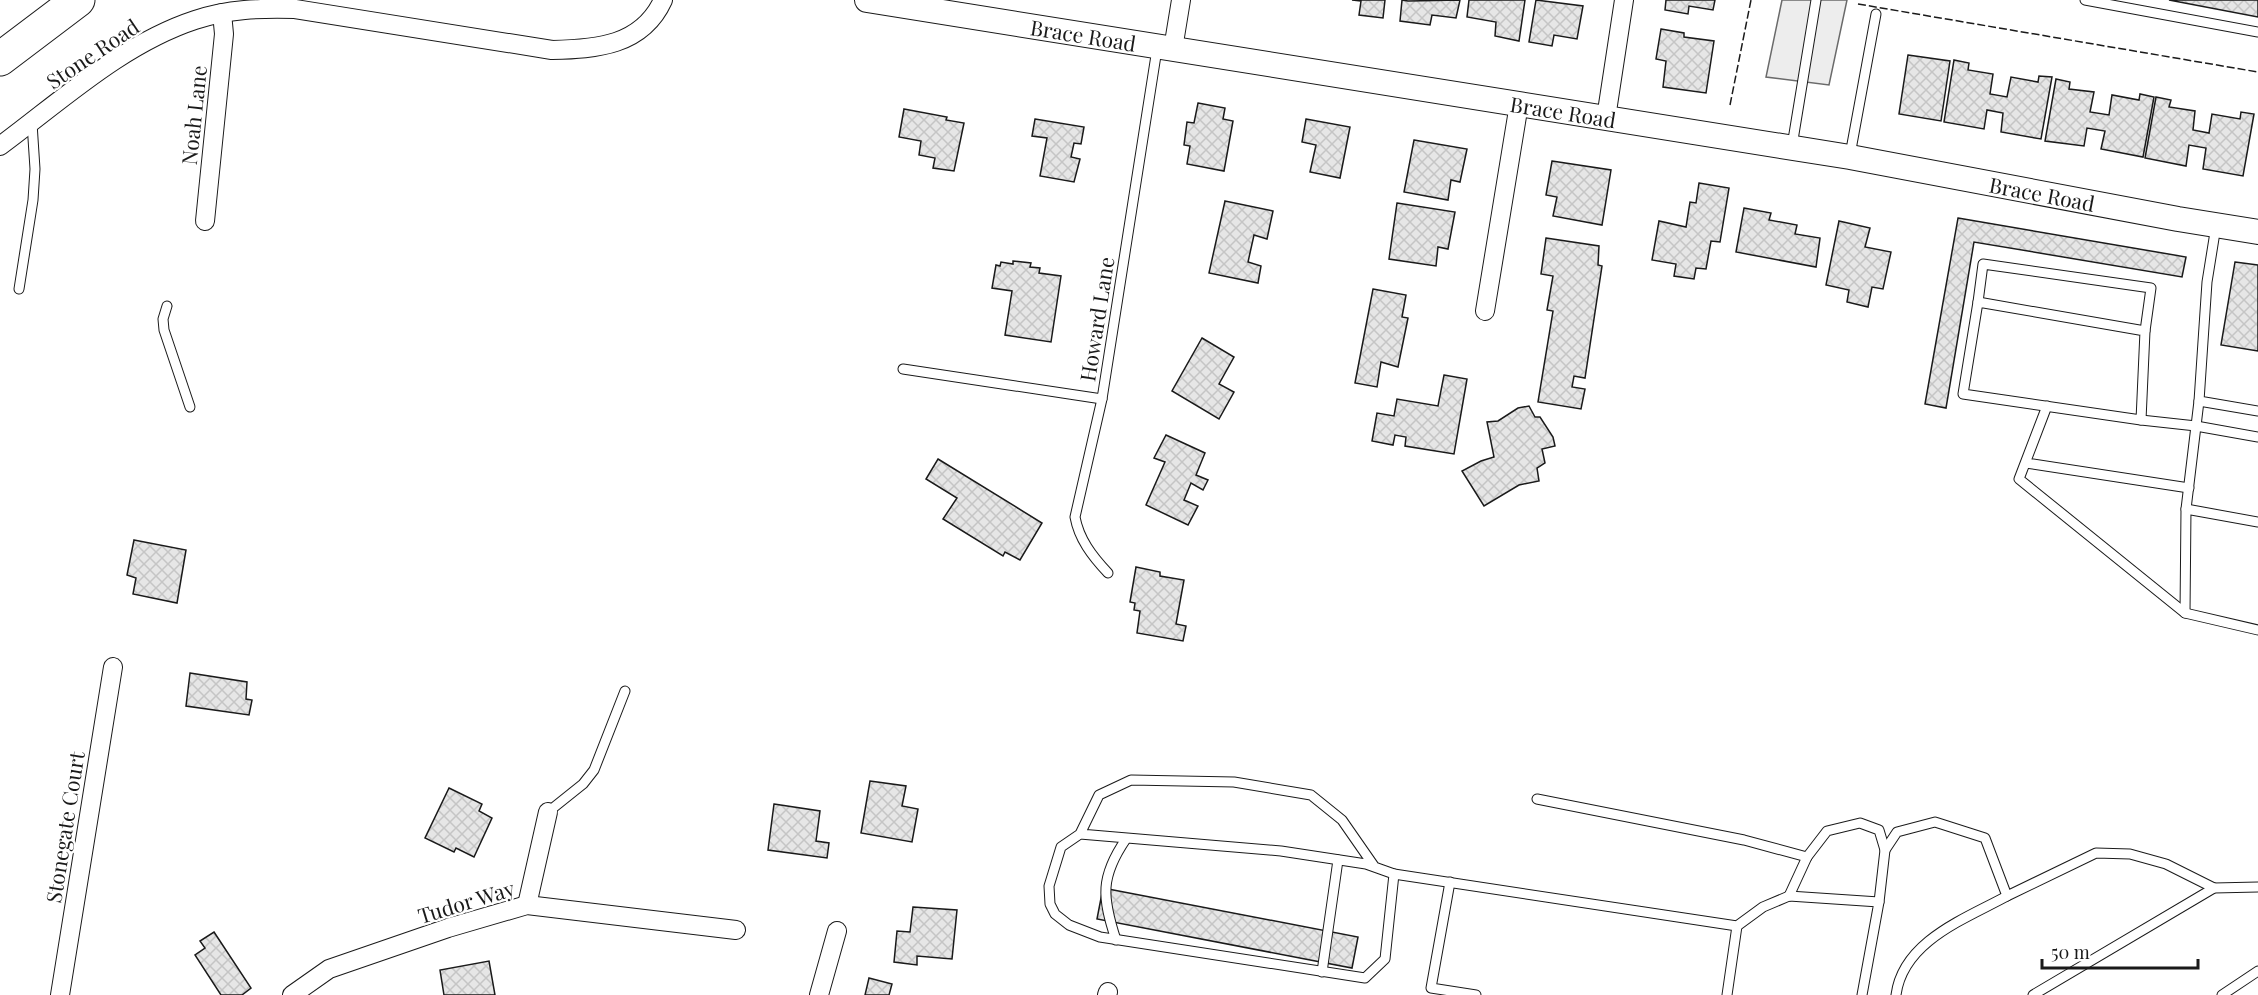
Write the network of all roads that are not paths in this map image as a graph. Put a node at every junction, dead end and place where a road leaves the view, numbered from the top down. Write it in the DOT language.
graph roads {
  1 [pos="78,0"];
  2 [pos="663,0"];
  3 [pos="867,0"];
  4 [pos="1181,0"];
  5 [pos="1624,0"];
  6 [pos="1816,0"];
  7 [pos="2085,0"];
  8 [pos="222,13"];
  9 [pos="1876,14"];
  10 [pos="2258,32"];
  11 [pos="1165,47"];
  12 [pos="0,59"];
  13 [pos="1519,104"];
  14 [pos="1606,118"];
  15 [pos="32,123"];
  16 [pos="0,146"];
  17 [pos="1791,148"];
  18 [pos="1850,157"];
  19 [pos="205,220"];
  20 [pos="2216,226"];
  21 [pos="2258,232"];
  22 [pos="19,289"];
  23 [pos="1978,302"];
  24 [pos="167,306"];
  25 [pos="1485,311"];
  26 [pos="2145,331"];
  27 [pos="903,369"];
  28 [pos="1102,399"];
  29 [pos="2199,401"];
  30 [pos="2047,406"];
  31 [pos="190,407"];
  32 [pos="2258,411"];
  33 [pos="2141,420"];
  34 [pos="2196,426"];
  35 [pos="2258,437"];
  36 [pos="2025,463"];
  37 [pos="2189,488"];
  38 [pos="2186,509"];
  39 [pos="2258,522"];
  40 [pos="1108,573"];
  41 [pos="2185,613"];
  42 [pos="2258,630"];
  43 [pos="113,667"];
  44 [pos="625,691"];
  45 [pos="1537,799"];
  46 [pos="548,812"];
  47 [pos="1080,834"];
  48 [pos="1126,839"];
  49 [pos="1886,850"];
  50 [pos="1807,857"];
  51 [pos="1338,860"];
  52 [pos="1374,866"];
  53 [pos="1394,874"];
  54 [pos="1450,882"];
  55 [pos="2214,888"];
  56 [pos="2258,888"];
  57 [pos="1789,896"];
  58 [pos="2007,896"];
  59 [pos="1878,902"];
  60 [pos="527,905"];
  61 [pos="1737,926"];
  62 [pos="736,930"];
  63 [pos="837,931"];
  64 [pos="1116,940"];
  65 [pos="2258,971"];
  66 [pos="1322,972"];
  67 [pos="60,995"];
  68 [pos="292,995"];
  69 [pos="819,995"];
  70 [pos="1476,995"];
  71 [pos="1727,995"];
  72 [pos="1862,995"];
  73 [pos="1896,995"];
  74 [pos="2033,995"];
  75 [pos="2222,995"];
  1 -- 12 [label="highway"];
  2 -- 8 [label="street, Stone Road"];
  3 -- 11 [label="street, Brace Road"];
  4 -- 11 [label="street"];
  5 -- 14 [label="street"];
  6 -- 17 [label="lane"];
  7 -- 10 [label="lane"];
  8 -- 15 [label="street, Stone Road"];
  8 -- 19 [label="street, Noah Lane"];
  9 -- 18 [label="lane"];
  11 -- 13 [label="street, Brace Road"];
  11 -- 28 [label="lane, Howard Lane"];
  13 -- 14 [label="street, Brace Road"];
  13 -- 25 [label="street"];
  14 -- 17 [label="street, Brace Road"];
  15 -- 16 [label="street, Stone Road"];
  15 -- 22 [label="lane"];
  17 -- 18 [label="street, Brace Road"];
  18 -- 20 [label="street, Brace Road"];
  20 -- 21 [label="street, Brace Road"];
  20 -- 29 [label="lane"];
  23 -- 26 [label="lane"];
  23 -- 26 [label="lane"];
  23 -- 30 [label="lane"];
  24 -- 31 [label="lane"];
  26 -- 33 [label="lane"];
  27 -- 28 [label="lane, Howard Lane"];
  28 -- 40 [label="lane"];
  29 -- 32 [label="lane"];
  29 -- 34 [label="lane"];
  30 -- 33 [label="lane"];
  30 -- 36 [label="lane"];
  33 -- 34 [label="lane"];
  34 -- 35 [label="lane"];
  34 -- 37 [label="lane"];
  36 -- 37 [label="lane"];
  36 -- 41 [label="lane"];
  37 -- 38 [label="lane"];
  38 -- 39 [label="lane"];
  38 -- 41 [label="lane"];
  41 -- 42 [label="lane"];
  43 -- 67 [label="street, Stonegate Court"];
  44 -- 46 [label="lane"];
  45 -- 50 [label="lane"];
  46 -- 60 [label="street"];
  47 -- 48 [label="lane"];
  47 -- 52 [label="lane"];
  47 -- 64 [label="lane"];
  48 -- 51 [label="lane"];
  48 -- 64 [label="lane"];
  49 -- 50 [label="lane"];
  49 -- 58 [label="lane"];
  49 -- 59 [label="lane"];
  50 -- 57 [label="lane"];
  51 -- 52 [label="lane"];
  51 -- 66 [label="lane"];
  52 -- 53 [label="lane"];
  53 -- 54 [label="lane"];
  53 -- 66 [label="lane"];
  54 -- 61 [label="lane"];
  54 -- 70 [label="lane"];
  55 -- 56 [label="lane"];
  55 -- 58 [label="lane"];
  55 -- 74 [label="lane"];
  57 -- 59 [label="lane"];
  57 -- 61 [label="lane"];
  58 -- 73 [label="lane"];
  59 -- 72 [label="lane"];
  60 -- 62 [label="street, Tudor Way"];
  60 -- 68 [label="street, Tudor Way"];
  61 -- 71 [label="lane"];
  63 -- 69 [label="street"];
  64 -- 66 [label="lane"];
  65 -- 75 [label="lane"];
}
